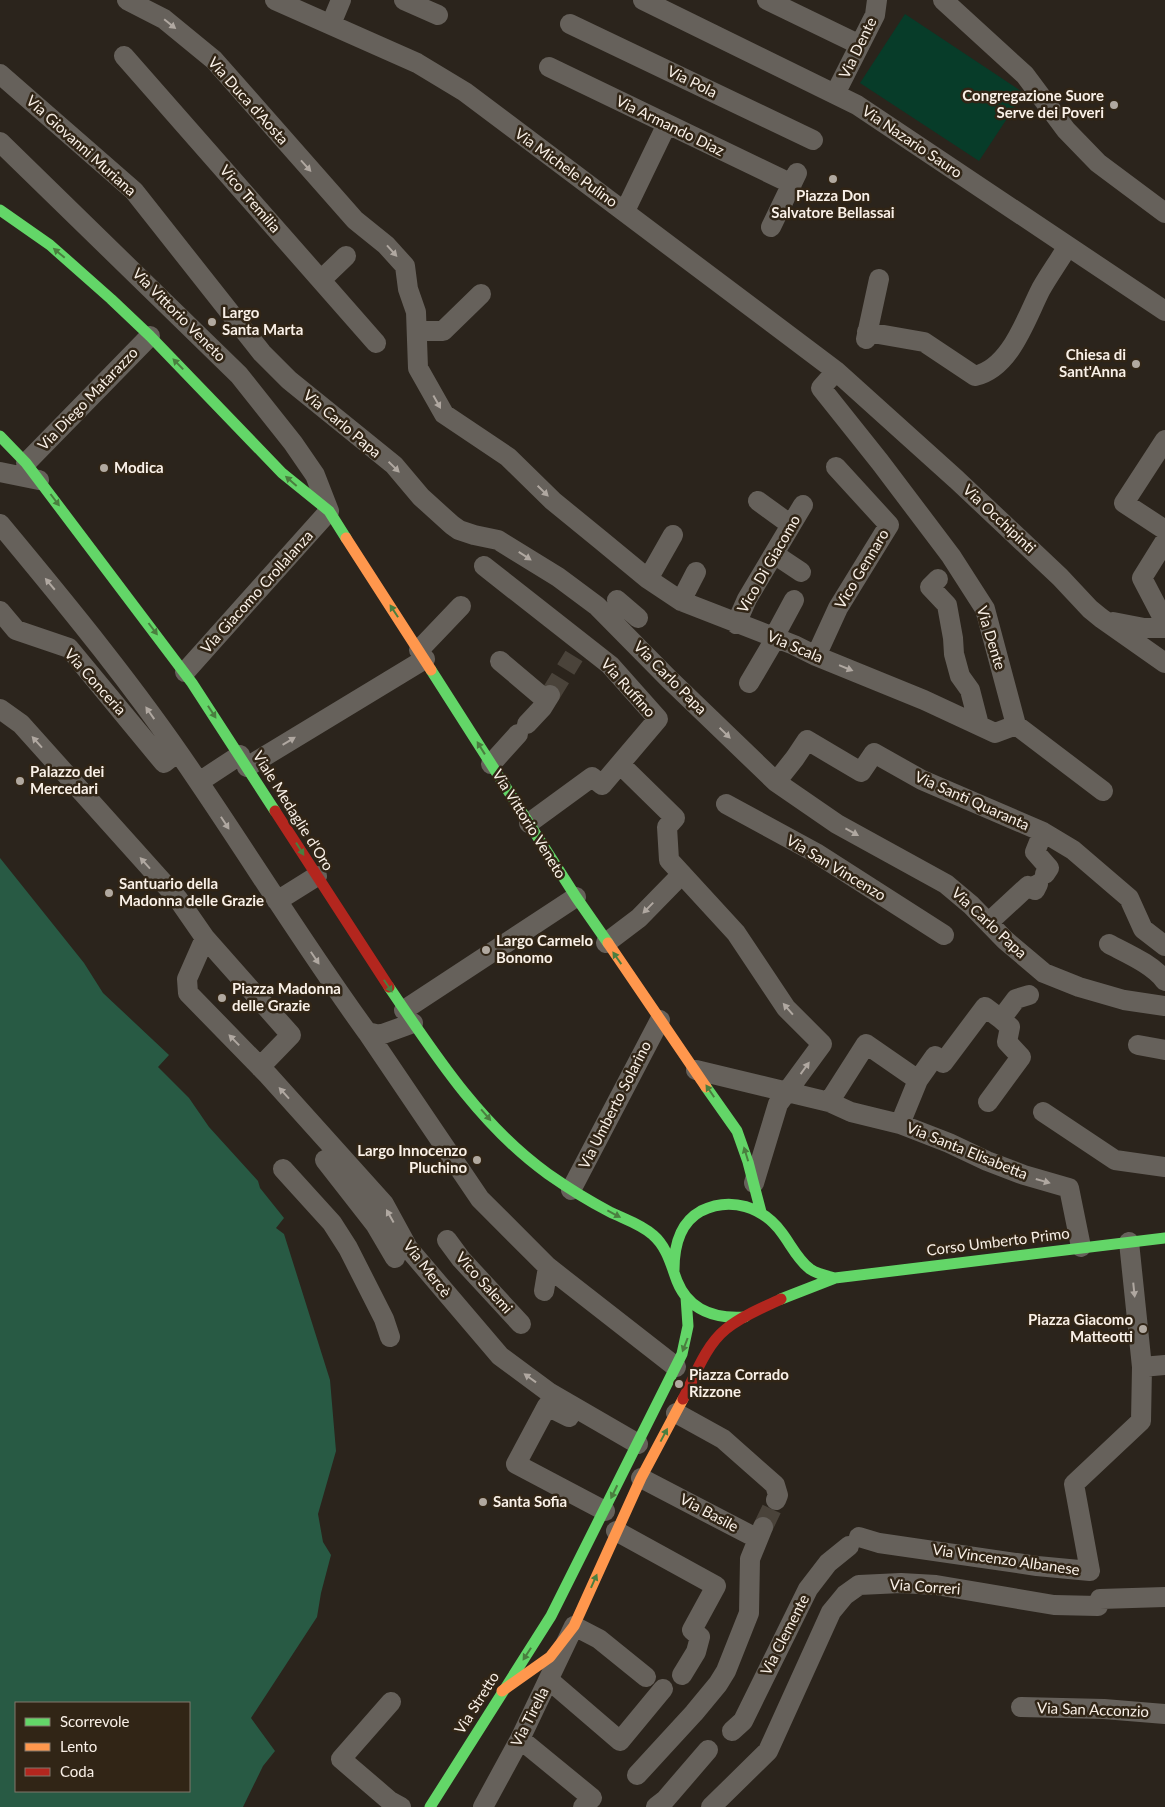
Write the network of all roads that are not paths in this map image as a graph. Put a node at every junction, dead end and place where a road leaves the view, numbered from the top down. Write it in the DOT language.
graph roads {
  1 [pos="127,0"];
  2 [pos="275,0"];
  3 [pos="340,0"];
  4 [pos="404,0"];
  5 [pos="643,0"];
  6 [pos="767,0"];
  7 [pos="877,0"];
  8 [pos="943,0"];
  9 [pos="438,15"];
  10 [pos="331,24"];
  11 [pos="570,24"];
  12 [pos="860,45"];
  13 [pos="124,56"];
  14 [pos="549,67"];
  15 [pos="0,74"];
  16 [pos="835,94"];
  17 [pos="667,124"];
  18 [pos="813,140"];
  19 [pos="0,142"];
  20 [pos="0,210"];
  21 [pos="625,211"];
  22 [pos="1165,213"];
  23 [pos="771,228"];
  24 [pos="1068,246"];
  25 [pos="346,256"];
  26 [pos="879,279"];
  27 [pos="321,280"];
  28 [pos="214,291"];
  29 [pos="481,294"];
  30 [pos="1165,311"];
  31 [pos="417,331"];
  32 [pos="150,336"];
  33 [pos="376,343"];
  34 [pos="262,353"];
  35 [pos="836,371"];
  36 [pos="240,375"];
  37 [pos="0,436"];
  38 [pos="1165,440"];
  39 [pos="26,463"];
  40 [pos="836,467"];
  41 [pos="0,472"];
  42 [pos="39,480"];
  43 [pos="758,501"];
  44 [pos="803,505"];
  45 [pos="329,511"];
  46 [pos="0,524"];
  47 [pos="791,525"];
  48 [pos="1165,530"];
  49 [pos="673,535"];
  50 [pos="1165,541"];
  51 [pos="774,554"];
  52 [pos="484,566"];
  53 [pos="696,572"];
  54 [pos="801,572"];
  55 [pos="648,579"];
  56 [pos="938,579"];
  57 [pos="617,600"];
  58 [pos="794,600"];
  59 [pos="681,601"];
  60 [pos="461,606"];
  61 [pos="0,611"];
  62 [pos="638,618"];
  63 [pos="1101,618"];
  64 [pos="1165,622"];
  65 [pos="736,624"];
  66 [pos="1165,628"];
  67 [pos="774,637"];
  68 [pos="422,655"];
  69 [pos="816,656"];
  70 [pos="500,661"];
  71 [pos="1165,663"];
  72 [pos="185,672"];
  73 [pos="749,683"];
  74 [pos="0,709"];
  75 [pos="979,725"];
  76 [pos="1016,725"];
  77 [pos="178,752"];
  78 [pos="244,761"];
  79 [pos="491,764"];
  80 [pos="620,764"];
  81 [pos="199,782"];
  82 [pos="776,782"];
  83 [pos="1103,791"];
  84 [pos="726,804"];
  85 [pos="529,823"];
  86 [pos="1042,832"];
  87 [pos="682,874"];
  88 [pos="317,876"];
  89 [pos="576,897"];
  90 [pos="277,901"];
  91 [pos="989,922"];
  92 [pos="944,935"];
  93 [pos="205,938"];
  94 [pos="606,943"];
  95 [pos="1109,944"];
  96 [pos="1165,946"];
  97 [pos="1165,980"];
  98 [pos="1029,995"];
  99 [pos="1165,1006"];
  100 [pos="409,1017"];
  101 [pos="1001,1019"];
  102 [pos="660,1020"];
  103 [pos="368,1032"];
  104 [pos="1138,1045"];
  105 [pos="1165,1050"];
  106 [pos="696,1070"];
  107 [pos="264,1071"];
  108 [pos="918,1080"];
  109 [pos="787,1092"];
  110 [pos="829,1102"];
  111 [pos="988,1102"];
  112 [pos="1043,1112"];
  113 [pos="900,1124"];
  114 [pos="325,1160"];
  115 [pos="1165,1167"];
  116 [pos="283,1168"];
  117 [pos="754,1183"];
  118 [pos="571,1190"];
  119 [pos="760,1212"];
  120 [pos="782,1235"];
  121 [pos="1165,1238"];
  122 [pos="447,1240"];
  123 [pos="1129,1242"];
  124 [pos="1081,1247"];
  125 [pos="395,1258"];
  126 [pos="787,1260"];
  127 [pos="548,1268"];
  128 [pos="674,1270"];
  129 [pos="835,1278"];
  130 [pos="783,1284"];
  131 [pos="544,1290"];
  132 [pos="686,1298"];
  133 [pos="762,1310"];
  134 [pos="746,1317"];
  135 [pos="521,1324"];
  136 [pos="390,1337"];
  137 [pos="1165,1365"];
  138 [pos="676,1367"];
  139 [pos="1142,1367"];
  140 [pos="684,1418"];
  141 [pos="615,1432"];
  142 [pos="638,1444"];
  143 [pos="641,1478"];
  144 [pos="777,1498"];
  145 [pos="605,1510"];
  146 [pos="616,1531"];
  147 [pos="854,1542"];
  148 [pos="1165,1597"];
  149 [pos="551,1616"];
  150 [pos="574,1626"];
  151 [pos="550,1657"];
  152 [pos="682,1675"];
  153 [pos="646,1676"];
  154 [pos="549,1680"];
  155 [pos="663,1689"];
  156 [pos="502,1691"];
  157 [pos="391,1702"];
  158 [pos="1020,1707"];
  159 [pos="1165,1714"];
  160 [pos="798,1716"];
  161 [pos="732,1732"];
  162 [pos="520,1739"];
  163 [pos="708,1750"];
  164 [pos="637,1775"];
  165 [pos="717,1801"];
  166 [pos="402,1807"];
  167 [pos="430,1807"];
  168 [pos="483,1807"];
  169 [pos="583,1807"];
  170 [pos="656,1807"];
  1 -- 31 [label="street, Via Duca d'Aosta, one-way"];
  2 -- 10 [label="street, Via Michele Pulino"];
  3 -- 10 [label="street"];
  4 -- 9 [label="street"];
  5 -- 16 [label="street, Via Nazario Sauro"];
  6 -- 12 [label="street"];
  7 -- 12 [label="street, Via Dente"];
  8 -- 22 [label="street"];
  10 -- 21 [label="street, Via Michele Pulino"];
  11 -- 18 [label="street, Via Pola"];
  12 -- 16 [label="street, Via Dente"];
  13 -- 27 [label="street, Vico Tremilia"];
  14 -- 17 [label="street, Via Armando Diaz"];
  15 -- 28 [label="street, Via Giovanni Muriana"];
  16 -- 24 [label="street, Via Nazario Sauro"];
  17 -- 21 [label="street"];
  17 -- 23 [label="street, Via Armando Diaz"];
  19 -- 36 [label="street, Via Vittorio Veneto"];
  32 -- 20 [label="street, Via Vittorio Veneto, one-way"];
  21 -- 35 [label="street, Via Michele Pulino"];
  24 -- 26 [label="street"];
  24 -- 30 [label="street, Via Nazario Sauro"];
  25 -- 27 [label="street"];
  27 -- 33 [label="street, Vico Tremilia"];
  28 -- 34 [label="street, Via Carlo Papa"];
  29 -- 31 [label="street"];
  31 -- 55 [label="street, Via Scala, one-way"];
  32 -- 39 [label="street, Via Diego Matarazzo"];
  45 -- 32 [label="street, Via Vittorio Veneto, one-way"];
  34 -- 36 [label="street"];
  34 -- 82 [label="street, Via Carlo Papa, one-way"];
  35 -- 63 [label="street, Via Occhipinti"];
  35 -- 76 [label="street, Via Dente"];
  36 -- 45 [label="street, Via Vittorio Veneto"];
  37 -- 39 [label="street, Viale Medaglie d'Oro"];
  38 -- 48 [label="street"];
  39 -- 42 [label="street, Viale Medaglie d'Oro"];
  40 -- 69 [label="street, Vico Gennaro"];
  41 -- 42 [label="street"];
  42 -- 72 [label="street, Viale Medaglie d'Oro, one-way"];
  43 -- 47 [label="street"];
  44 -- 47 [label="street, Vico Di Giacomo"];
  68 -- 45 [label="street, Via Vittorio Veneto, one-way"];
  45 -- 72 [label="street, Via Giacomo Crollalanza"];
  77 -- 46 [label="street, one-way"];
  47 -- 51 [label="street, Vico Di Giacomo"];
  49 -- 55 [label="street"];
  50 -- 64 [label="street"];
  51 -- 54 [label="street"];
  51 -- 65 [label="street, Vico Di Giacomo"];
  52 -- 80 [label="street, Via Ruffino"];
  53 -- 59 [label="street"];
  55 -- 59 [label="street, Via Scala"];
  56 -- 75 [label="street"];
  57 -- 62 [label="street"];
  58 -- 67 [label="street"];
  59 -- 65 [label="street, Via Scala"];
  60 -- 68 [label="street"];
  61 -- 77 [label="street, Via Conceria"];
  63 -- 66 [label="street"];
  63 -- 71 [label="street, Via Occhipinti"];
  65 -- 67 [label="street, Via Scala"];
  67 -- 69 [label="street, Via Scala"];
  67 -- 73 [label="street"];
  78 -- 68 [label="street, one-way"];
  79 -- 68 [label="street, Via Vittorio Veneto, one-way"];
  69 -- 75 [label="street, Via Scala, one-way"];
  70 -- 79 [label="street"];
  72 -- 78 [label="street, Viale Medaglie d'Oro, one-way"];
  93 -- 74 [label="street, one-way"];
  75 -- 76 [label="street, Via Scala"];
  76 -- 83 [label="street"];
  77 -- 81 [label="street"];
  78 -- 81 [label="street"];
  78 -- 88 [label="street, Viale Medaglie d'Oro, one-way"];
  79 -- 85 [label="street, Via Vittorio Veneto"];
  80 -- 85 [label="street, Via Ruffino"];
  80 -- 87 [label="street"];
  81 -- 90 [label="street, one-way"];
  82 -- 86 [label="street, Via Santi Quaranta"];
  82 -- 91 [label="street, Via Carlo Papa, one-way"];
  84 -- 92 [label="street, Via San Vincenzo"];
  85 -- 89 [label="street, Via Vittorio Veneto"];
  86 -- 91 [label="street"];
  86 -- 96 [label="street, Via Santi Quaranta"];
  87 -- 94 [label="street, one-way"];
  109 -- 87 [label="street, one-way"];
  88 -- 90 [label="street"];
  88 -- 100 [label="street, Viale Medaglie d'Oro, one-way"];
  89 -- 94 [label="street, Via Vittorio Veneto"];
  89 -- 100 [label="street"];
  90 -- 103 [label="street, one-way"];
  91 -- 99 [label="street, Via Carlo Papa"];
  107 -- 93 [label="street, Via Mercè, one-way"];
  93 -- 107 [label="street"];
  102 -- 94 [label="street, Via Vittorio Veneto, one-way"];
  95 -- 97 [label="street"];
  98 -- 101 [label="street"];
  100 -- 103 [label="street"];
  100 -- 118 [label="street, Viale Medaglie d'Oro, one-way"];
  101 -- 108 [label="street, Via Santa Elisabetta"];
  101 -- 111 [label="street"];
  102 -- 106 [label="street, Via Vittorio Veneto"];
  102 -- 118 [label="street, Via Umberto Solarino"];
  103 -- 127 [label="street"];
  104 -- 105 [label="street"];
  106 -- 109 [label="street"];
  117 -- 106 [label="street, Via Vittorio Veneto, one-way"];
  141 -- 107 [label="street, Via Mercè, one-way"];
  108 -- 110 [label="street"];
  108 -- 113 [label="street, Via Santa Elisabetta"];
  109 -- 110 [label="street"];
  109 -- 117 [label="street"];
  110 -- 113 [label="street"];
  112 -- 115 [label="street"];
  113 -- 124 [label="street, Via Santa Elisabetta, one-way"];
  114 -- 125 [label="street"];
  116 -- 136 [label="street"];
  117 -- 119 [label="street, Via Vittorio Veneto"];
  118 -- 128 [label="street, Viale Medaglie d'Oro, one-way"];
  119 -- 120 [label="street"];
  119 -- 128 [label="street"];
  120 -- 126 [label="street"];
  120 -- 129 [label="street"];
  121 -- 123 [label="street, Corso Umberto Primo"];
  122 -- 135 [label="street, Vico Salemi"];
  123 -- 124 [label="street, Corso Umberto Primo"];
  123 -- 139 [label="street, one-way"];
  124 -- 129 [label="street, Corso Umberto Primo"];
  127 -- 131 [label="street"];
  127 -- 138 [label="street"];
  128 -- 132 [label="street, Viale Medaglie d'Oro"];
  129 -- 133 [label="street"];
  130 -- 133 [label="street"];
  132 -- 134 [label="street"];
  132 -- 138 [label="street, Via Stretto, one-way"];
  133 -- 134 [label="street"];
  134 -- 140 [label="street"];
  137 -- 139 [label="street"];
  138 -- 142 [label="street, Via Stretto"];
  139 -- 147 [label="street, Via Vincenzo Albanese"];
  143 -- 140 [label="street, one-way"];
  140 -- 144 [label="street"];
  141 -- 142 [label="street"];
  141 -- 145 [label="street"];
  142 -- 145 [label="street, Via Stretto, one-way"];
  143 -- 146 [label="street"];
  143 -- 164 [label="street, Via Basile"];
  145 -- 149 [label="street, Via Stretto"];
  150 -- 146 [label="street, one-way"];
  146 -- 152 [label="street"];
  147 -- 161 [label="street, Via Clemente"];
  148 -- 165 [label="street, Via Correri"];
  149 -- 151 [label="street"];
  149 -- 156 [label="street, Via Stretto, one-way"];
  150 -- 151 [label="street"];
  150 -- 153 [label="street"];
  150 -- 154 [label="street, Via Tirella"];
  151 -- 156 [label="street"];
  151 -- 162 [label="street"];
  154 -- 155 [label="street"];
  154 -- 162 [label="street, Via Tirella"];
  156 -- 167 [label="street, Via Stretto"];
  157 -- 166 [label="street"];
  158 -- 159 [label="street, Via San Acconzio"];
  160 -- 165 [label="street"];
  162 -- 168 [label="street, Via Tirella"];
  162 -- 169 [label="street"];
  163 -- 170 [label="street"];
}
